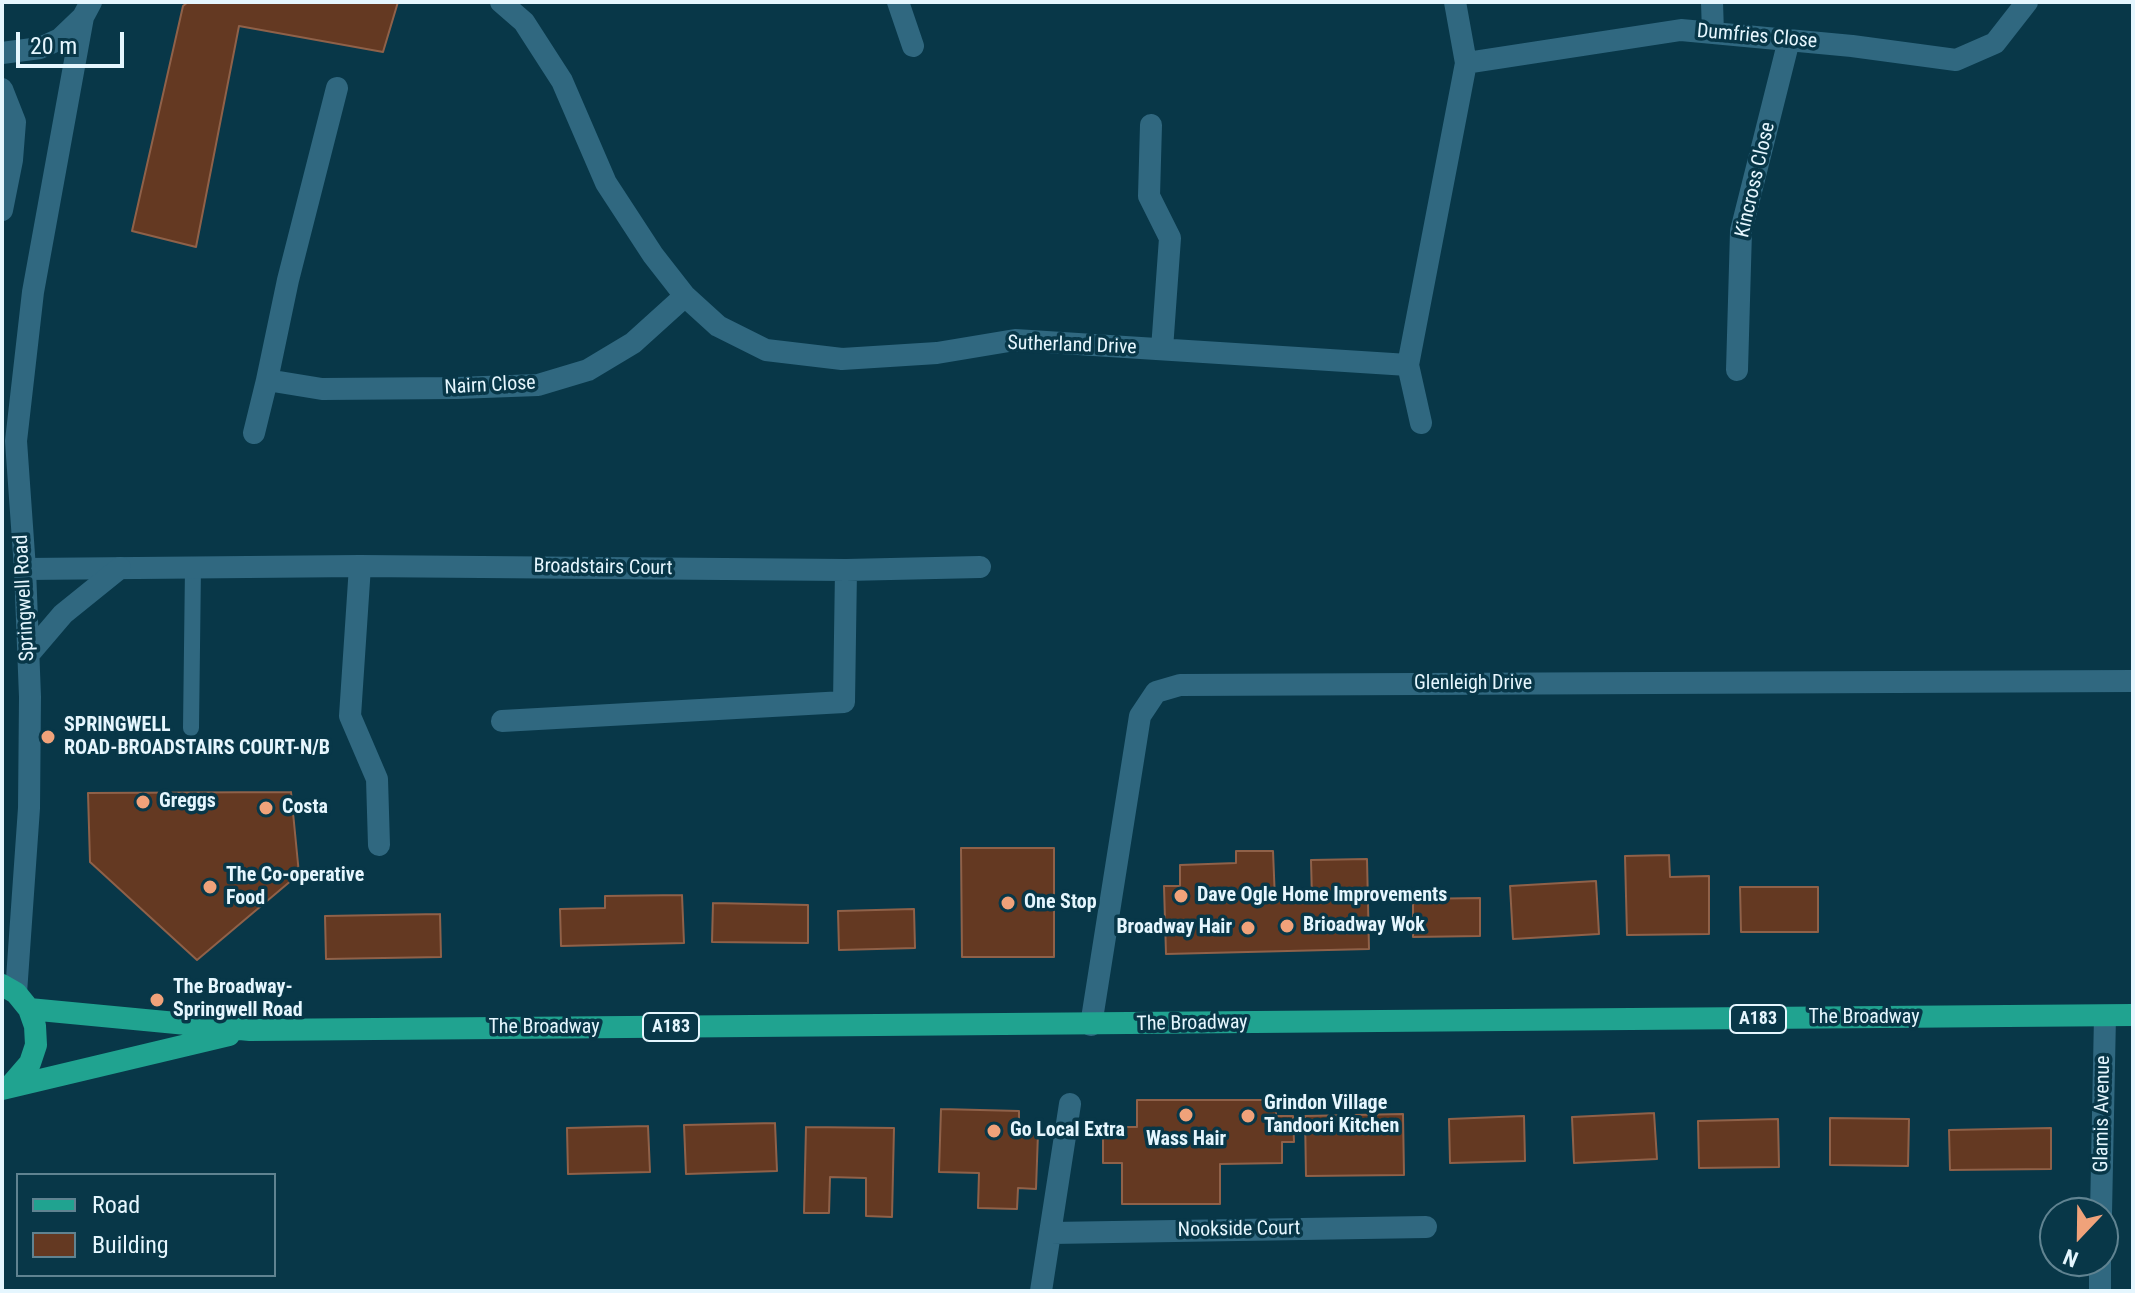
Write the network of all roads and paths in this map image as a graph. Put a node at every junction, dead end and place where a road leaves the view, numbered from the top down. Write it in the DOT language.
graph roads {
  1 [pos="501,2"];
  2 [pos="898,2"];
  3 [pos="1455,2"];
  4 [pos="1712,2"];
  5 [pos="2027,2"];
  6 [pos="87,9"];
  7 [pos="1713,33"];
  8 [pos="1789,40"];
  9 [pos="913,46"];
  10 [pos="2,53"];
  11 [pos="1466,63"];
  12 [pos="337,88"];
  13 [pos="2,89"];
  14 [pos="1151,125"];
  15 [pos="2,210"];
  16 [pos="685,296"];
  17 [pos="1162,349"];
  18 [pos="1408,365"];
  19 [pos="1737,370"];
  20 [pos="267,380"];
  21 [pos="1421,423"];
  22 [pos="254,433"];
  23 [pos="360,566"];
  24 [pos="193,567"];
  25 [pos="980,567"];
  26 [pos="120,568"];
  27 [pos="25,569"];
  28 [pos="846,570"];
  29 [pos="28,655"];
  30 [pos="2133,681"];
  31 [pos="502,721"];
  32 [pos="191,728"];
  33 [pos="379,845"];
  34 [pos="16,996"];
  35 [pos="2133,1015"];
  36 [pos="2105,1016"];
  37 [pos="1091,1025"];
  38 [pos="250,1030"];
  39 [pos="7,1087"];
  40 [pos="1070,1104"];
  41 [pos="2101,1197"];
  42 [pos="1426,1227"];
  43 [pos="1051,1233"];
  44 [pos="1041,1291"];
  1 -- 16 [label="street, Sutherland Drive"];
  2 -- 9 [label="street"];
  3 -- 11 [label="street"];
  4 -- 7 [label="street"];
  5 -- 8 [label="street, Dumfries Close"];
  6 -- 10 [label="street, Springwell Road"];
  6 -- 27 [label="street, Springwell Road"];
  7 -- 8 [label="street, Dumfries Close"];
  7 -- 11 [label="street, Dumfries Close"];
  8 -- 19 [label="street, Kincross Close"];
  11 -- 18 [label="street"];
  12 -- 20 [label="street"];
  13 -- 15 [label="street"];
  14 -- 17 [label="street"];
  16 -- 17 [label="street, Sutherland Drive"];
  16 -- 20 [label="street, Nairn Close"];
  17 -- 18 [label="street, Sutherland Drive"];
  18 -- 21 [label="street"];
  20 -- 22 [label="street"];
  23 -- 24 [label="street, Broadstairs Court"];
  23 -- 28 [label="street, Broadstairs Court"];
  23 -- 33 [label="street"];
  24 -- 26 [label="street, Broadstairs Court"];
  24 -- 32 [label="lane"];
  25 -- 28 [label="street, Broadstairs Court"];
  26 -- 27 [label="street, Broadstairs Court"];
  26 -- 29 [label="street"];
  27 -- 29 [label="street, Springwell Road"];
  28 -- 31 [label="street"];
  29 -- 34 [label="street, Springwell Road"];
  30 -- 37 [label="street, Glenleigh Drive"];
  34 -- 38 [label="main road, The Broadway / A183"];
  34 -- 39 [label="main road, The Broadway / A183"];
  35 -- 36 [label="main road, The Broadway / A183"];
  36 -- 37 [label="main road, The Broadway / A183"];
  36 -- 41 [label="street, Glamis Avenue"];
  37 -- 38 [label="main road, The Broadway / A183"];
  38 -- 39 [label="main road, The Broadway / A183"];
  40 -- 43 [label="street"];
  42 -- 43 [label="street, Nookside Court"];
  43 -- 44 [label="street"];
}
